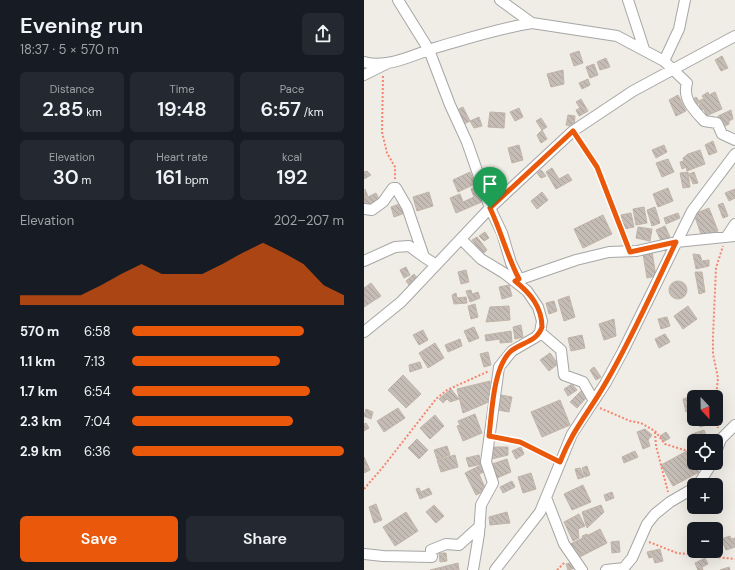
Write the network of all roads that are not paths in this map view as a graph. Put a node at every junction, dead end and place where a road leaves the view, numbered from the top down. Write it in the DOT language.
graph roads {
  1 [pos="398,0"];
  2 [pos="500,0"];
  3 [pos="628,0"];
  4 [pos="685,0"];
  5 [pos="532,23"];
  6 [pos="735,36"];
  7 [pos="644,49"];
  8 [pos="429,50"];
  9 [pos="664,61"];
  10 [pos="364,62"];
  11 [pos="386,64"];
  12 [pos="672,69"];
  13 [pos="364,75"];
  14 [pos="735,140"];
  15 [pos="735,154"];
  16 [pos="490,208"];
  17 [pos="364,209"];
  18 [pos="735,224"];
  19 [pos="731,236"];
  20 [pos="461,239"];
  21 [pos="676,242"];
  22 [pos="424,257"];
  23 [pos="364,262"];
  24 [pos="435,264"];
  25 [pos="517,280"];
  26 [pos="364,332"];
  27 [pos="540,332"];
  28 [pos="594,401"];
  29 [pos="735,425"];
  30 [pos="723,437"];
  31 [pos="687,492"];
  32 [pos="547,500"];
  33 [pos="480,526"];
  34 [pos="364,554"];
  35 [pos="623,569"];
  36 [pos="473,570"];
  37 [pos="495,570"];
  38 [pos="582,570"];
  39 [pos="606,570"];
  1 -- 8 [label="street"];
  2 -- 5 [label="street"];
  3 -- 7 [label="street"];
  4 -- 9 [label="street"];
  5 -- 7 [label="street"];
  5 -- 8 [label="street"];
  6 -- 12 [label="street"];
  7 -- 9 [label="street"];
  8 -- 11 [label="street"];
  8 -- 16 [label="street"];
  9 -- 12 [label="street"];
  10 -- 11 [label="street"];
  11 -- 13 [label="street"];
  12 -- 14 [label="street"];
  12 -- 16 [label="street"];
  15 -- 21 [label="street"];
  16 -- 20 [label="street"];
  16 -- 25 [label="street"];
  17 -- 22 [label="street"];
  18 -- 19 [label="street"];
  19 -- 21 [label="street"];
  20 -- 24 [label="street"];
  20 -- 25 [label="street"];
  21 -- 25 [label="street"];
  21 -- 28 [label="street"];
  22 -- 23 [label="street"];
  22 -- 24 [label="street"];
  24 -- 26 [label="street"];
  25 -- 27 [label="street"];
  27 -- 28 [label="street"];
  27 -- 33 [label="street"];
  28 -- 32 [label="street"];
  29 -- 30 [label="street"];
  31 -- 35 [label="street"];
  32 -- 37 [label="street"];
  32 -- 38 [label="street"];
  33 -- 34 [label="street"];
  33 -- 36 [label="street"];
  35 -- 39 [label="street"];
}
